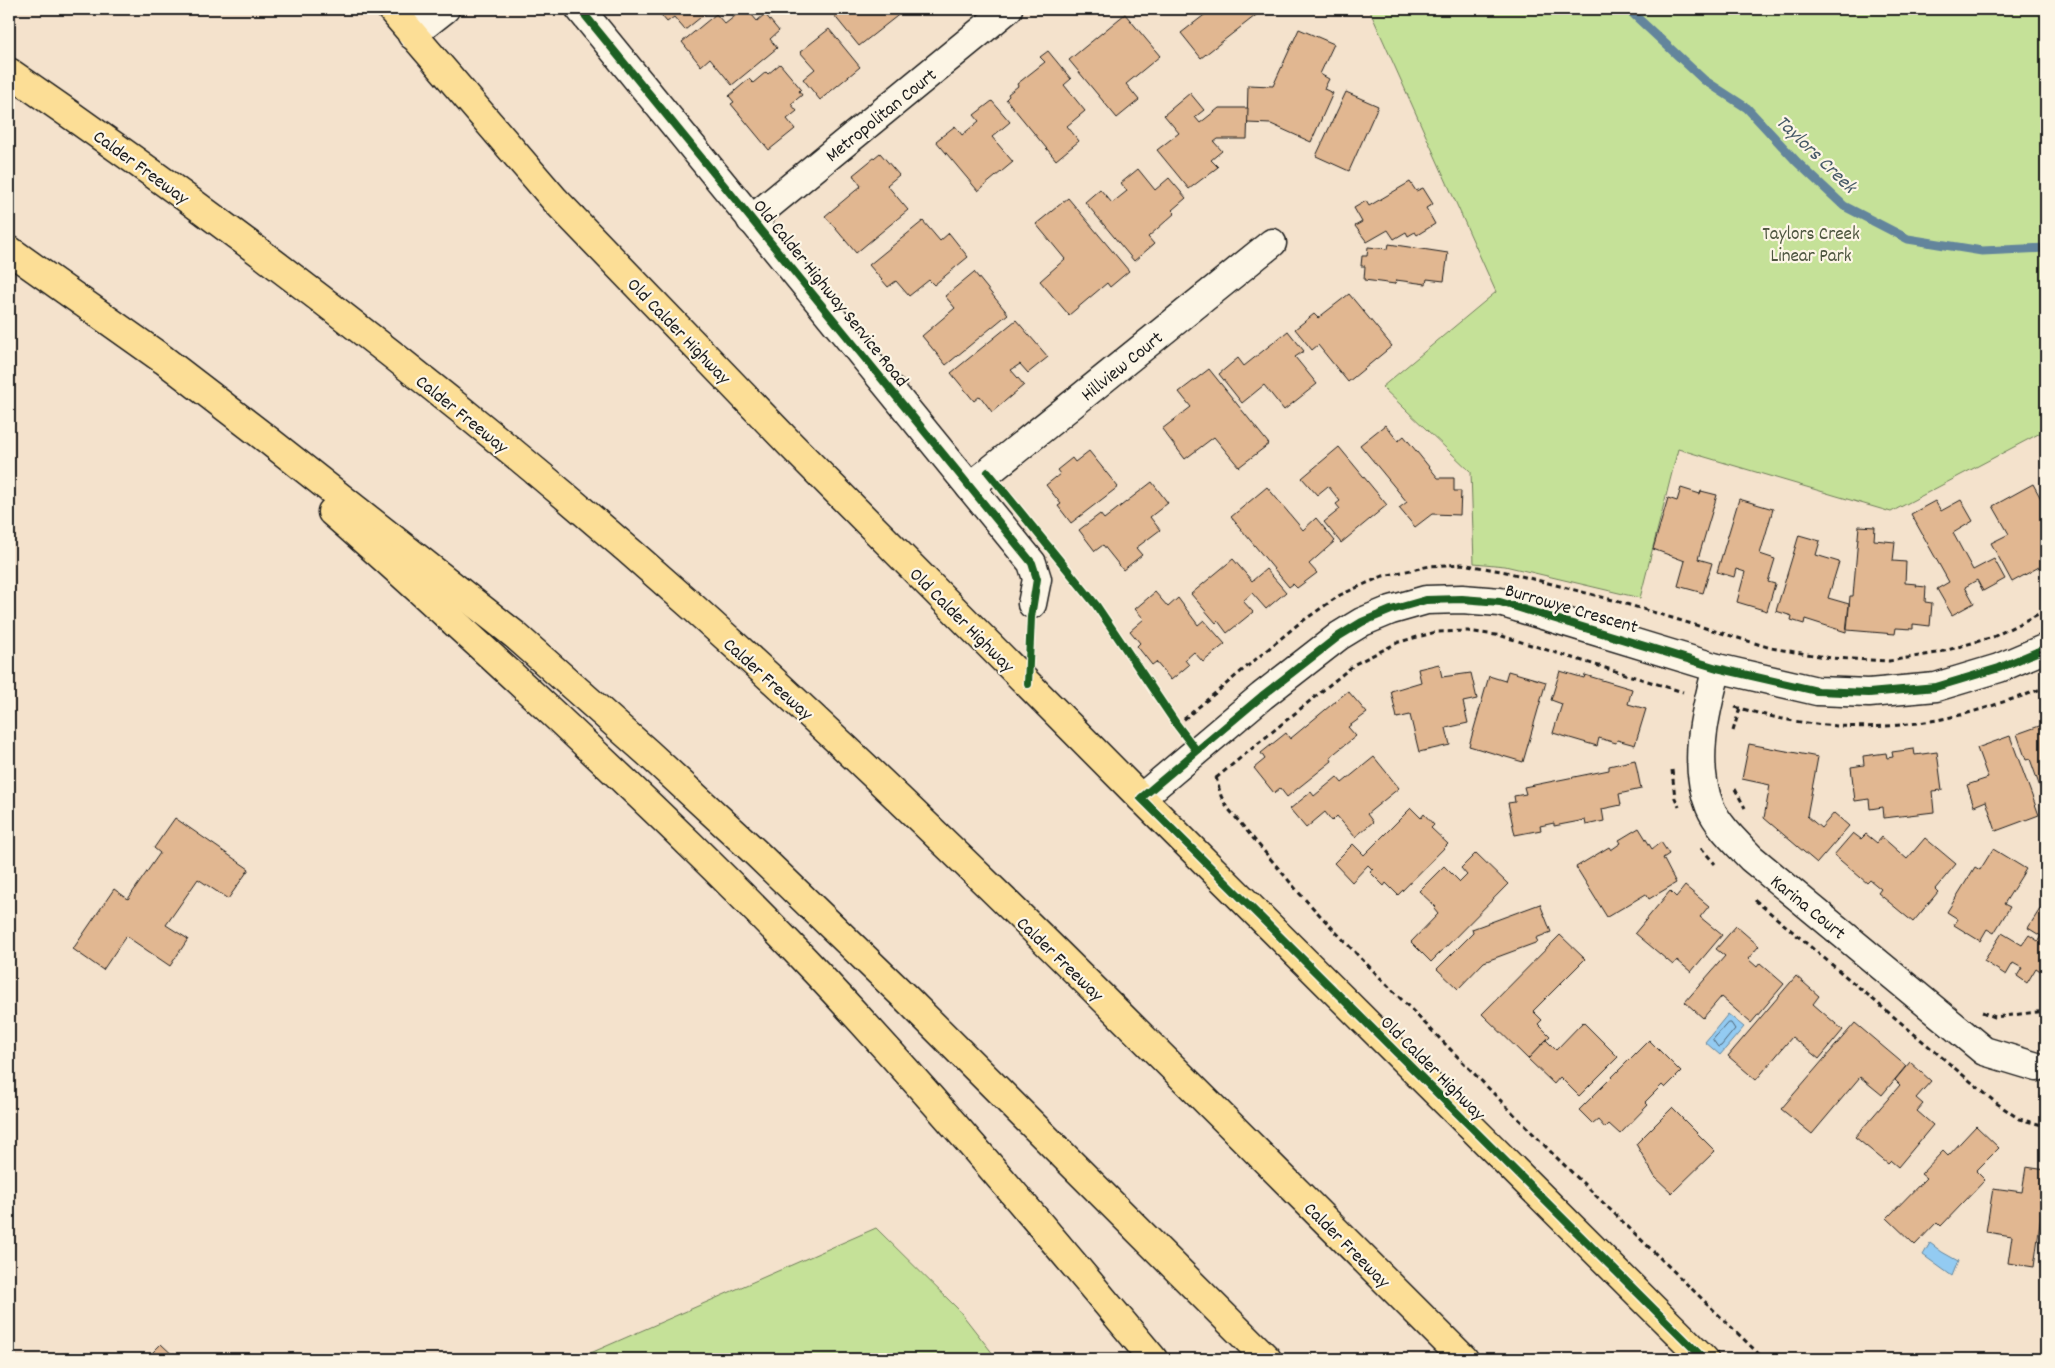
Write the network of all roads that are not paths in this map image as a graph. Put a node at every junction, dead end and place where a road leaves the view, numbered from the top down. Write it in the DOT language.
graph roads {
  1 [pos="391,9"];
  2 [pos="445,9"];
  3 [pos="580,9"];
  4 [pos="1008,9"];
  5 [pos="412,35"];
  6 [pos="9,72"];
  7 [pos="751,220"];
  8 [pos="1272,243"];
  9 [pos="9,250"];
  10 [pos="32,266"];
  11 [pos="970,487"];
  12 [pos="1032,604"];
  13 [pos="2046,648"];
  14 [pos="1717,668"];
  15 [pos="1141,798"];
  16 [pos="2037,1067"];
  17 [pos="1152,1359"];
  18 [pos="1267,1359"];
  19 [pos="1464,1359"];
  20 [pos="1704,1359"];
  1 -- 5 [label="main road, Old Calder Highway"];
  2 -- 5 [label="street"];
  3 -- 7 [label="street, Old Calder Highway Service Road"];
  4 -- 7 [label="street, Metropolitan Court"];
  5 -- 15 [label="main road, Old Calder Highway"];
  6 -- 19 [label="main road, Calder Freeway"];
  7 -- 11 [label="street, Old Calder Highway Service Road"];
  8 -- 11 [label="street, Hillview Court"];
  9 -- 10 [label="main road"];
  10 -- 17 [label="main road"];
  10 -- 18 [label="main road"];
  11 -- 12 [label="street, Old Calder Highway Service Road"];
  13 -- 14 [label="street, Burrowye Crescent"];
  14 -- 15 [label="street, Burrowye Crescent"];
  14 -- 16 [label="street, Karina Court"];
  15 -- 20 [label="main road, Old Calder Highway"];
}
